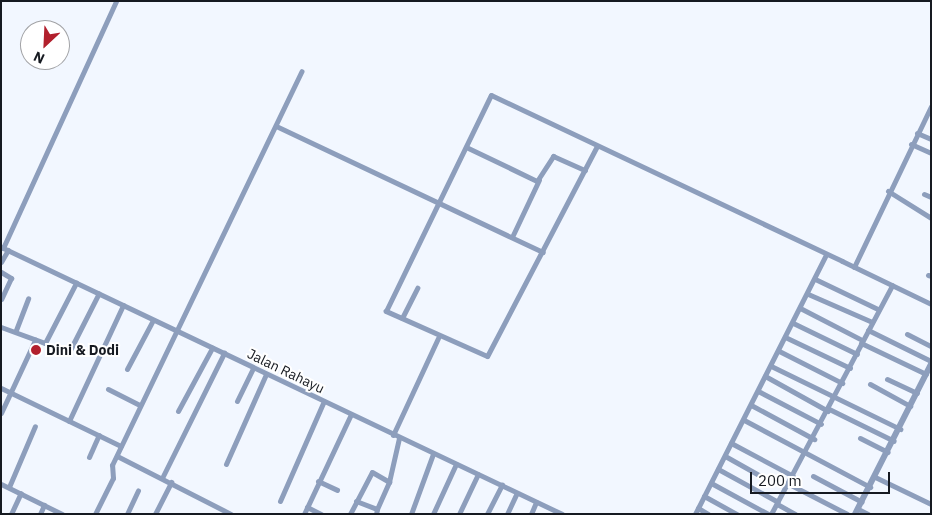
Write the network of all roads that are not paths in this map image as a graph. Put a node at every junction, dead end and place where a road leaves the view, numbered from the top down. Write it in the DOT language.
graph roads {
  1 [pos="116,1"];
  2 [pos="302,71"];
  3 [pos="931,106"];
  4 [pos="276,126"];
  5 [pos="917,133"];
  6 [pos="931,139"];
  7 [pos="911,144"];
  8 [pos="598,146"];
  9 [pos="466,147"];
  10 [pos="931,153"];
  11 [pos="585,170"];
  12 [pos="539,180"];
  13 [pos="888,191"];
  14 [pos="924,194"];
  15 [pos="931,198"];
  16 [pos="440,203"];
  17 [pos="931,218"];
  18 [pos="512,237"];
  19 [pos="4,248"];
  20 [pos="542,252"];
  21 [pos="826,255"];
  22 [pos="1,262"];
  23 [pos="854,267"];
  24 [pos="1,272"];
  25 [pos="815,279"];
  26 [pos="76,282"];
  27 [pos="892,285"];
  28 [pos="417,288"];
  29 [pos="99,293"];
  30 [pos="808,294"];
  31 [pos="28,298"];
  32 [pos="1,299"];
  33 [pos="931,304"];
  34 [pos="123,305"];
  35 [pos="800,308"];
  36 [pos="878,308"];
  37 [pos="402,318"];
  38 [pos="153,320"];
  39 [pos="872,322"];
  40 [pos="793,323"];
  41 [pos="1,327"];
  42 [pos="16,330"];
  43 [pos="868,330"];
  44 [pos="176,331"];
  45 [pos="907,334"];
  46 [pos="785,337"];
  47 [pos="438,338"];
  48 [pos="35,340"];
  49 [pos="862,342"];
  50 [pos="931,346"];
  51 [pos="212,348"];
  52 [pos="779,351"];
  53 [pos="224,353"];
  54 [pos="68,354"];
  55 [pos="858,354"];
  56 [pos="931,362"];
  57 [pos="772,366"];
  58 [pos="253,368"];
  59 [pos="850,368"];
  60 [pos="127,369"];
  61 [pos="266,374"];
  62 [pos="926,374"];
  63 [pos="765,376"];
  64 [pos="887,379"];
  65 [pos="842,383"];
  66 [pos="870,384"];
  67 [pos="1,388"];
  68 [pos="108,389"];
  69 [pos="758,390"];
  70 [pos="10,392"];
  71 [pos="917,393"];
  72 [pos="835,397"];
  73 [pos="237,401"];
  74 [pos="324,401"];
  75 [pos="140,405"];
  76 [pos="751,405"];
  77 [pos="910,406"];
  78 [pos="829,410"];
  79 [pos="178,411"];
  80 [pos="1,413"];
  81 [pos="351,414"];
  82 [pos="744,420"];
  83 [pos="69,421"];
  84 [pos="821,424"];
  85 [pos="35,426"];
  86 [pos="900,429"];
  87 [pos="100,435"];
  88 [pos="394,435"];
  89 [pos="399,438"];
  90 [pos="860,438"];
  91 [pos="814,439"];
  92 [pos="894,441"];
  93 [pos="731,443"];
  94 [pos="121,446"];
  95 [pos="888,452"];
  96 [pos="433,454"];
  97 [pos="806,454"];
  98 [pos="117,456"];
  99 [pos="725,456"];
  100 [pos="89,457"];
  101 [pos="226,464"];
  102 [pos="456,464"];
  103 [pos="718,469"];
  104 [pos="478,474"];
  105 [pos="793,476"];
  106 [pos="813,476"];
  107 [pos="875,477"];
  108 [pos="162,478"];
  109 [pos="766,478"];
  110 [pos="318,480"];
  111 [pos="170,482"];
  112 [pos="389,482"];
  113 [pos="1,484"];
  114 [pos="711,484"];
  115 [pos="789,484"];
  116 [pos="502,485"];
  117 [pos="870,486"];
  118 [pos="9,487"];
  119 [pos="138,490"];
  120 [pos="337,490"];
  121 [pos="21,493"];
  122 [pos="517,493"];
  123 [pos="704,496"];
  124 [pos="359,500"];
  125 [pos="280,501"];
  126 [pos="536,502"];
  127 [pos="862,502"];
  128 [pos="777,503"];
  129 [pos="44,504"];
  130 [pos="931,504"];
  131 [pos="307,507"];
  132 [pos="376,511"];
  133 [pos="697,511"];
  134 [pos="856,512"];
  135 [pos="11,514"];
  136 [pos="40,514"];
  137 [pos="62,514"];
  138 [pos="95,514"];
  139 [pos="127,514"];
  140 [pos="155,514"];
  141 [pos="231,514"];
  142 [pos="304,514"];
  143 [pos="321,514"];
  144 [pos="350,514"];
  145 [pos="411,514"];
  146 [pos="433,514"];
  147 [pos="459,514"];
  148 [pos="488,514"];
  149 [pos="507,514"];
  150 [pos="531,514"];
  151 [pos="562,514"];
  152 [pos="708,514"];
  153 [pos="736,514"];
  154 [pos="770,514"];
  155 [pos="795,514"];
  156 [pos="847,514"];
  157 [pos="868,514"];
  1 -- 19 [label="street"];
  2 -- 4 [label="street"];
  3 -- 5 [label="street"];
  4 -- 16 [label="street"];
  4 -- 44 [label="street"];
  5 -- 6 [label="street"];
  5 -- 7 [label="street"];
  7 -- 10 [label="street"];
  7 -- 13 [label="street"];
  8 -- 9 [label="street"];
  8 -- 11 [label="street"];
  8 -- 21 [label="street"];
  9 -- 12 [label="street"];
  9 -- 16 [label="street"];
  11 -- 12 [label="street"];
  11 -- 20 [label="street"];
  12 -- 18 [label="street"];
  13 -- 17 [label="street"];
  13 -- 23 [label="street"];
  14 -- 15 [label="street"];
  16 -- 18 [label="street"];
  16 -- 37 [label="street"];
  18 -- 20 [label="street"];
  19 -- 22 [label="street"];
  19 -- 26 [label="street, Jalan Rahayu"];
  20 -- 47 [label="street"];
  21 -- 23 [label="street"];
  21 -- 25 [label="street"];
  23 -- 27 [label="street"];
  24 -- 32 [label="street"];
  25 -- 30 [label="street"];
  25 -- 36 [label="street"];
  26 -- 29 [label="street, Jalan Rahayu"];
  26 -- 48 [label="street"];
  27 -- 33 [label="street"];
  27 -- 36 [label="street"];
  28 -- 37 [label="street"];
  29 -- 34 [label="street, Jalan Rahayu"];
  29 -- 54 [label="street"];
  30 -- 35 [label="street"];
  30 -- 39 [label="street"];
  31 -- 42 [label="street"];
  34 -- 38 [label="street, Jalan Rahayu"];
  34 -- 83 [label="street"];
  35 -- 40 [label="street"];
  35 -- 49 [label="street"];
  36 -- 39 [label="street"];
  37 -- 47 [label="street"];
  38 -- 44 [label="street, Jalan Rahayu"];
  38 -- 60 [label="street"];
  39 -- 43 [label="street"];
  40 -- 46 [label="street"];
  40 -- 55 [label="street"];
  41 -- 42 [label="street"];
  42 -- 48 [label="street"];
  43 -- 49 [label="street"];
  43 -- 56 [label="street"];
  44 -- 51 [label="street, Jalan Rahayu"];
  44 -- 75 [label="street"];
  45 -- 50 [label="street"];
  46 -- 52 [label="street"];
  46 -- 59 [label="street"];
  47 -- 88 [label="street"];
  48 -- 70 [label="street"];
  49 -- 55 [label="street"];
  49 -- 62 [label="street"];
  51 -- 53 [label="street, Jalan Rahayu"];
  51 -- 79 [label="street"];
  52 -- 57 [label="street"];
  52 -- 65 [label="street"];
  53 -- 58 [label="street, Jalan Rahayu"];
  53 -- 108 [label="street"];
  55 -- 59 [label="street"];
  56 -- 62 [label="street"];
  57 -- 63 [label="street"];
  57 -- 72 [label="street"];
  58 -- 61 [label="street, Jalan Rahayu"];
  58 -- 73 [label="street"];
  59 -- 65 [label="street"];
  61 -- 74 [label="street, Jalan Rahayu"];
  61 -- 101 [label="street"];
  62 -- 71 [label="street"];
  63 -- 69 [label="street"];
  63 -- 78 [label="street"];
  64 -- 71 [label="street"];
  65 -- 72 [label="street"];
  66 -- 77 [label="street"];
  67 -- 70 [label="street"];
  68 -- 75 [label="street"];
  69 -- 76 [label="street"];
  69 -- 84 [label="street"];
  70 -- 80 [label="street"];
  70 -- 83 [label="street"];
  71 -- 77 [label="street"];
  72 -- 78 [label="street"];
  72 -- 86 [label="street"];
  74 -- 81 [label="street, Jalan Rahayu"];
  74 -- 125 [label="street"];
  75 -- 94 [label="street"];
  76 -- 82 [label="street"];
  76 -- 91 [label="street"];
  77 -- 86 [label="street"];
  78 -- 84 [label="street"];
  78 -- 92 [label="street"];
  81 -- 88 [label="street, Jalan Rahayu"];
  81 -- 110 [label="street"];
  82 -- 93 [label="street"];
  82 -- 97 [label="street"];
  83 -- 87 [label="street"];
  84 -- 91 [label="street"];
  85 -- 118 [label="street"];
  86 -- 92 [label="street"];
  87 -- 94 [label="street"];
  87 -- 100 [label="street"];
  88 -- 89 [label="street, Jalan Rahayu"];
  89 -- 96 [label="street, Jalan Rahayu"];
  89 -- 112 [label="street"];
  90 -- 95 [label="street"];
  91 -- 97 [label="street"];
  92 -- 95 [label="street"];
  93 -- 99 [label="street"];
  93 -- 105 [label="street"];
  94 -- 98 [label="street"];
  95 -- 107 [label="street"];
  96 -- 102 [label="street, Jalan Rahayu"];
  96 -- 145 [label="street"];
  97 -- 105 [label="street"];
  97 -- 117 [label="street"];
  98 -- 108 [label="street"];
  98 -- 138 [label="street"];
  99 -- 103 [label="street"];
  99 -- 109 [label="street"];
  102 -- 104 [label="street, Jalan Rahayu"];
  102 -- 146 [label="street"];
  103 -- 114 [label="street"];
  103 -- 128 [label="street"];
  104 -- 116 [label="street, Jalan Rahayu"];
  104 -- 147 [label="street"];
  105 -- 115 [label="street"];
  106 -- 127 [label="street"];
  107 -- 117 [label="street"];
  107 -- 130 [label="street"];
  108 -- 111 [label="street"];
  110 -- 120 [label="street"];
  110 -- 131 [label="street"];
  111 -- 140 [label="street"];
  111 -- 141 [label="street"];
  112 -- 124 [label="street"];
  112 -- 132 [label="street"];
  113 -- 118 [label="street"];
  114 -- 123 [label="street"];
  114 -- 154 [label="street"];
  115 -- 128 [label="street"];
  115 -- 156 [label="street"];
  116 -- 122 [label="street, Jalan Rahayu"];
  116 -- 148 [label="street"];
  117 -- 127 [label="street"];
  118 -- 121 [label="street"];
  119 -- 139 [label="street"];
  121 -- 129 [label="street"];
  121 -- 135 [label="street"];
  122 -- 126 [label="street, Jalan Rahayu"];
  122 -- 149 [label="street"];
  123 -- 133 [label="street"];
  123 -- 153 [label="street"];
  124 -- 132 [label="street"];
  124 -- 144 [label="street"];
  126 -- 150 [label="street"];
  126 -- 151 [label="street, Jalan Rahayu"];
  127 -- 134 [label="street"];
  128 -- 154 [label="street"];
  128 -- 155 [label="street"];
  129 -- 136 [label="street"];
  129 -- 137 [label="street"];
  131 -- 142 [label="street"];
  131 -- 143 [label="street"];
  133 -- 152 [label="street"];
  134 -- 157 [label="street"];
}
